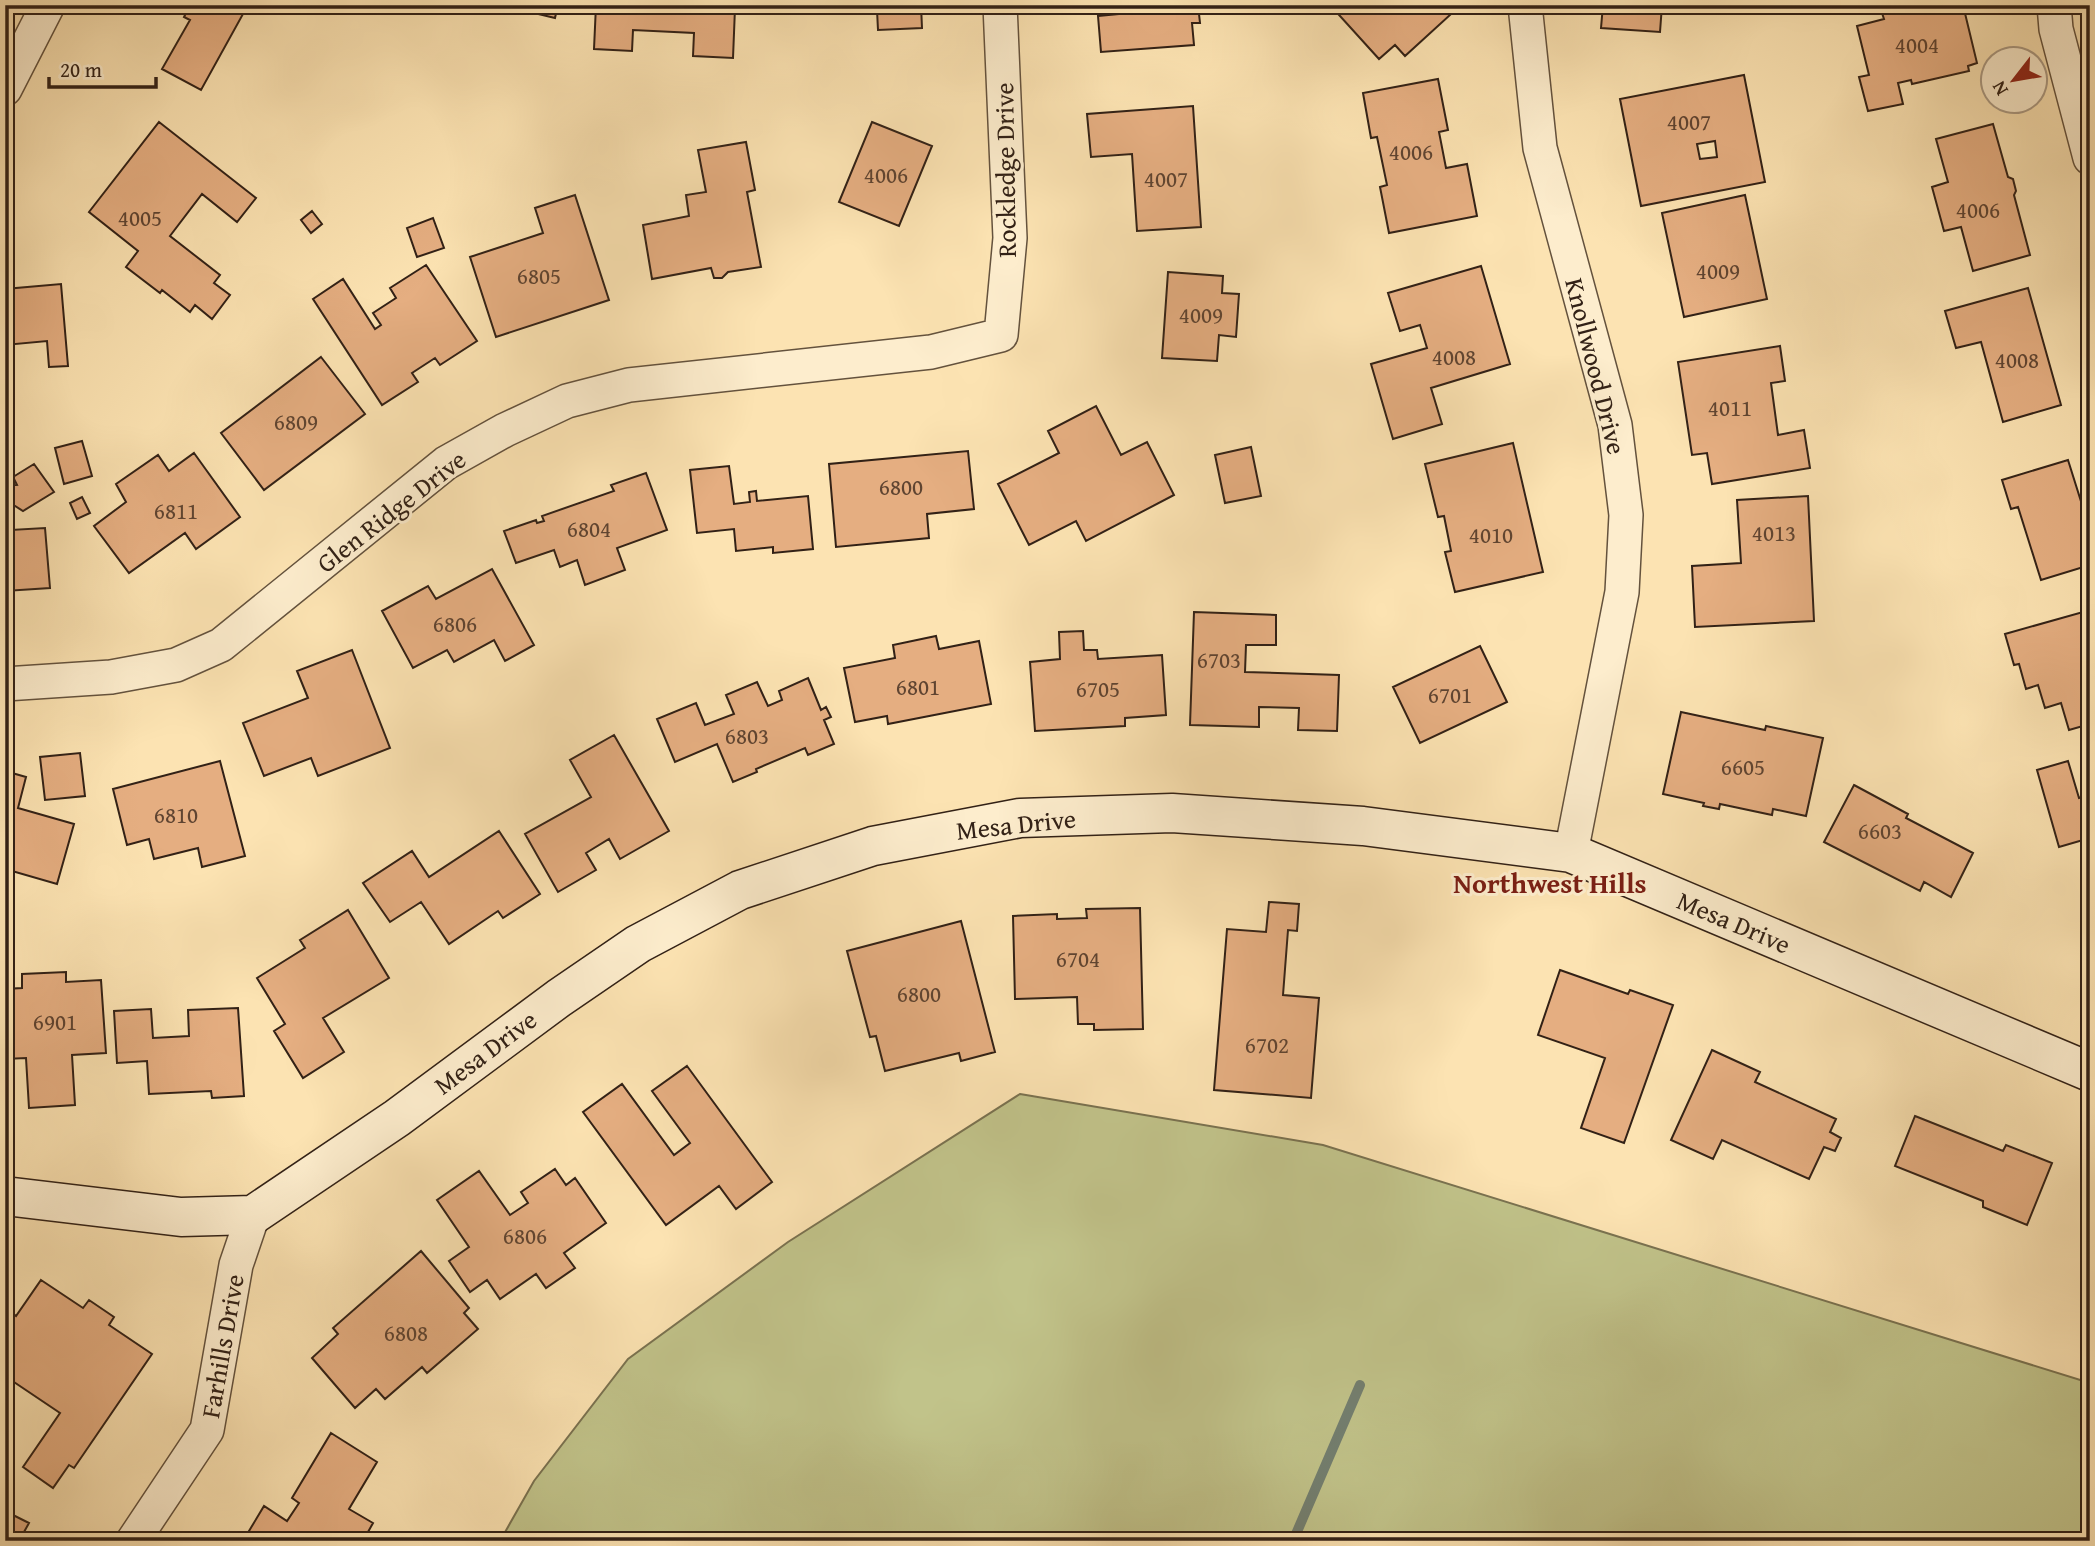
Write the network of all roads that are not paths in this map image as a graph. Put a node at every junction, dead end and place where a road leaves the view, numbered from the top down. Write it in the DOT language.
graph roads {
  1 [pos="48,5"];
  2 [pos="1000,5"];
  3 [pos="1525,5"];
  4 [pos="2053,5"];
  5 [pos="5,89"];
  6 [pos="2090,158"];
  7 [pos="1001,335"];
  8 [pos="5,684"];
  9 [pos="1571,853"];
  10 [pos="2090,1072"];
  11 [pos="5,1196"];
  12 [pos="253,1215"];
  13 [pos="133,1541"];
  1 -- 5 [label="street"];
  2 -- 7 [label="street, Rockledge Drive"];
  3 -- 9 [label="street, Knollwood Drive"];
  4 -- 6 [label="street"];
  7 -- 8 [label="street, Glen Ridge Drive"];
  9 -- 10 [label="street, Mesa Drive"];
  9 -- 12 [label="street, Mesa Drive"];
  11 -- 12 [label="street"];
  12 -- 13 [label="street, Farhills Drive"];
}
